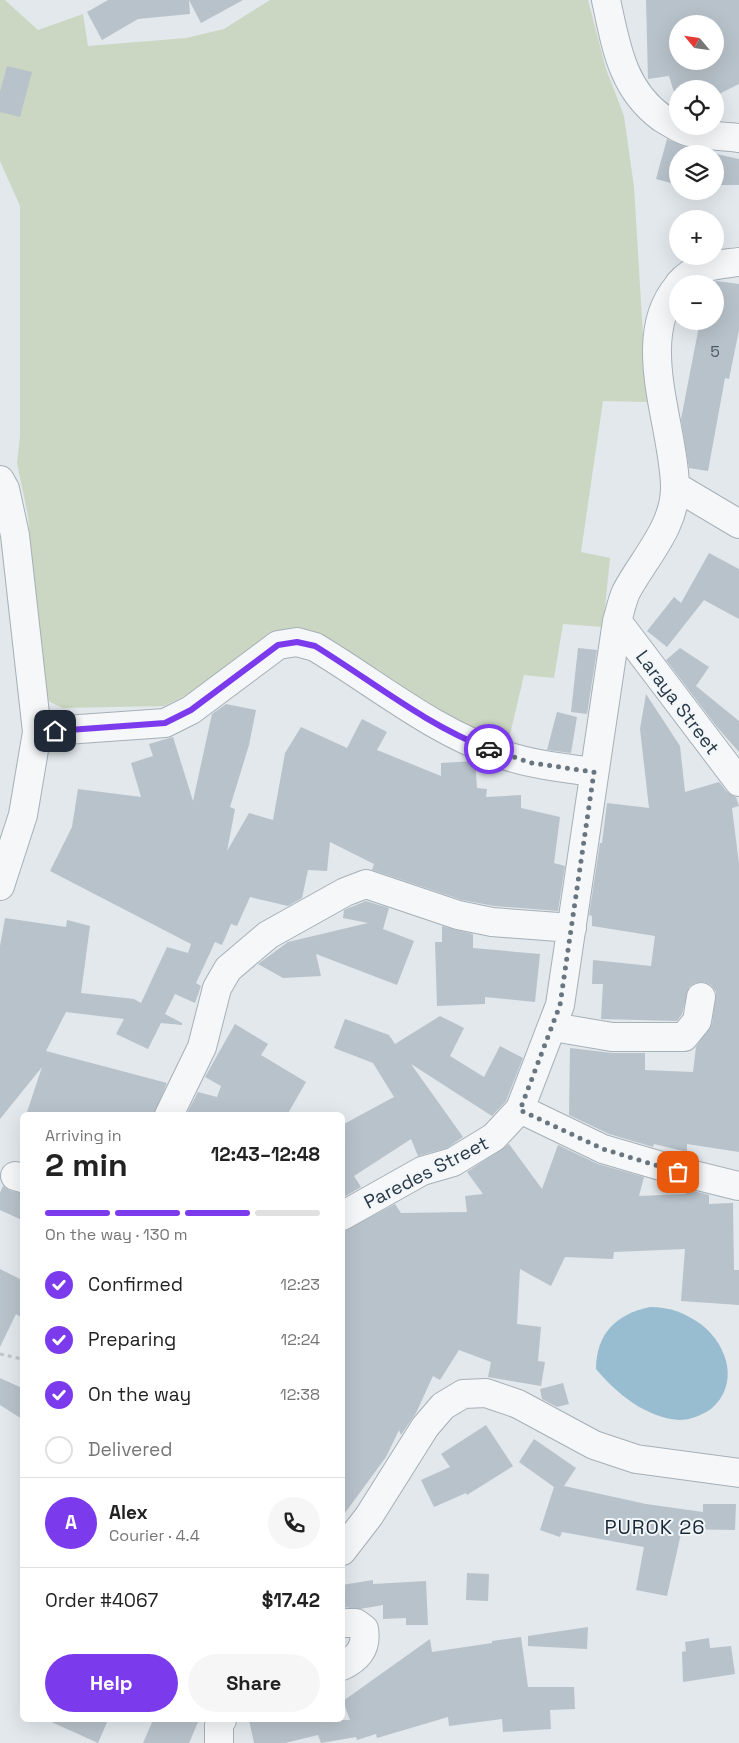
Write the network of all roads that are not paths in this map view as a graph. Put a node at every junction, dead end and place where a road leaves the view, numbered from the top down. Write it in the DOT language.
graph roads {
  1 [pos="606,0"];
  2 [pos="739,138"];
  3 [pos="739,262"];
  4 [pos="688,275"];
  5 [pos="669,300"];
  6 [pos="0,480"];
  7 [pos="675,486"];
  8 [pos="739,524"];
  9 [pos="617,621"];
  10 [pos="37,732"];
  11 [pos="594,772"];
  12 [pos="739,782"];
  13 [pos="0,886"];
  14 [pos="572,928"];
  15 [pos="701,997"];
  16 [pos="552,1027"];
  17 [pos="520,1110"];
  18 [pos="170,1112"];
  19 [pos="738,1186"];
  20 [pos="345,1214"];
  21 [pos="739,1473"];
  22 [pos="345,1547"];
  23 [pos="345,1623"];
  24 [pos="345,1664"];
  25 [pos="220,1722"];
  26 [pos="220,1743"];
  1 -- 2 [label="street"];
  3 -- 4 [label="street, Paredes Street"];
  5 -- 7 [label="street, Paredes Street"];
  6 -- 10 [label="street"];
  7 -- 8 [label="street"];
  7 -- 9 [label="street, Paredes Street"];
  9 -- 11 [label="street, Paredes Street"];
  9 -- 12 [label="street, Laraya Street"];
  10 -- 11 [label="street"];
  10 -- 13 [label="street"];
  11 -- 14 [label="street, Paredes Street"];
  14 -- 16 [label="street, Paredes Street"];
  14 -- 18 [label="street"];
  15 -- 16 [label="street"];
  16 -- 17 [label="street, Paredes Street"];
  17 -- 19 [label="street"];
  17 -- 20 [label="street, Paredes Street"];
  21 -- 22 [label="street"];
  23 -- 24 [label="street"];
  25 -- 26 [label="street"];
}
